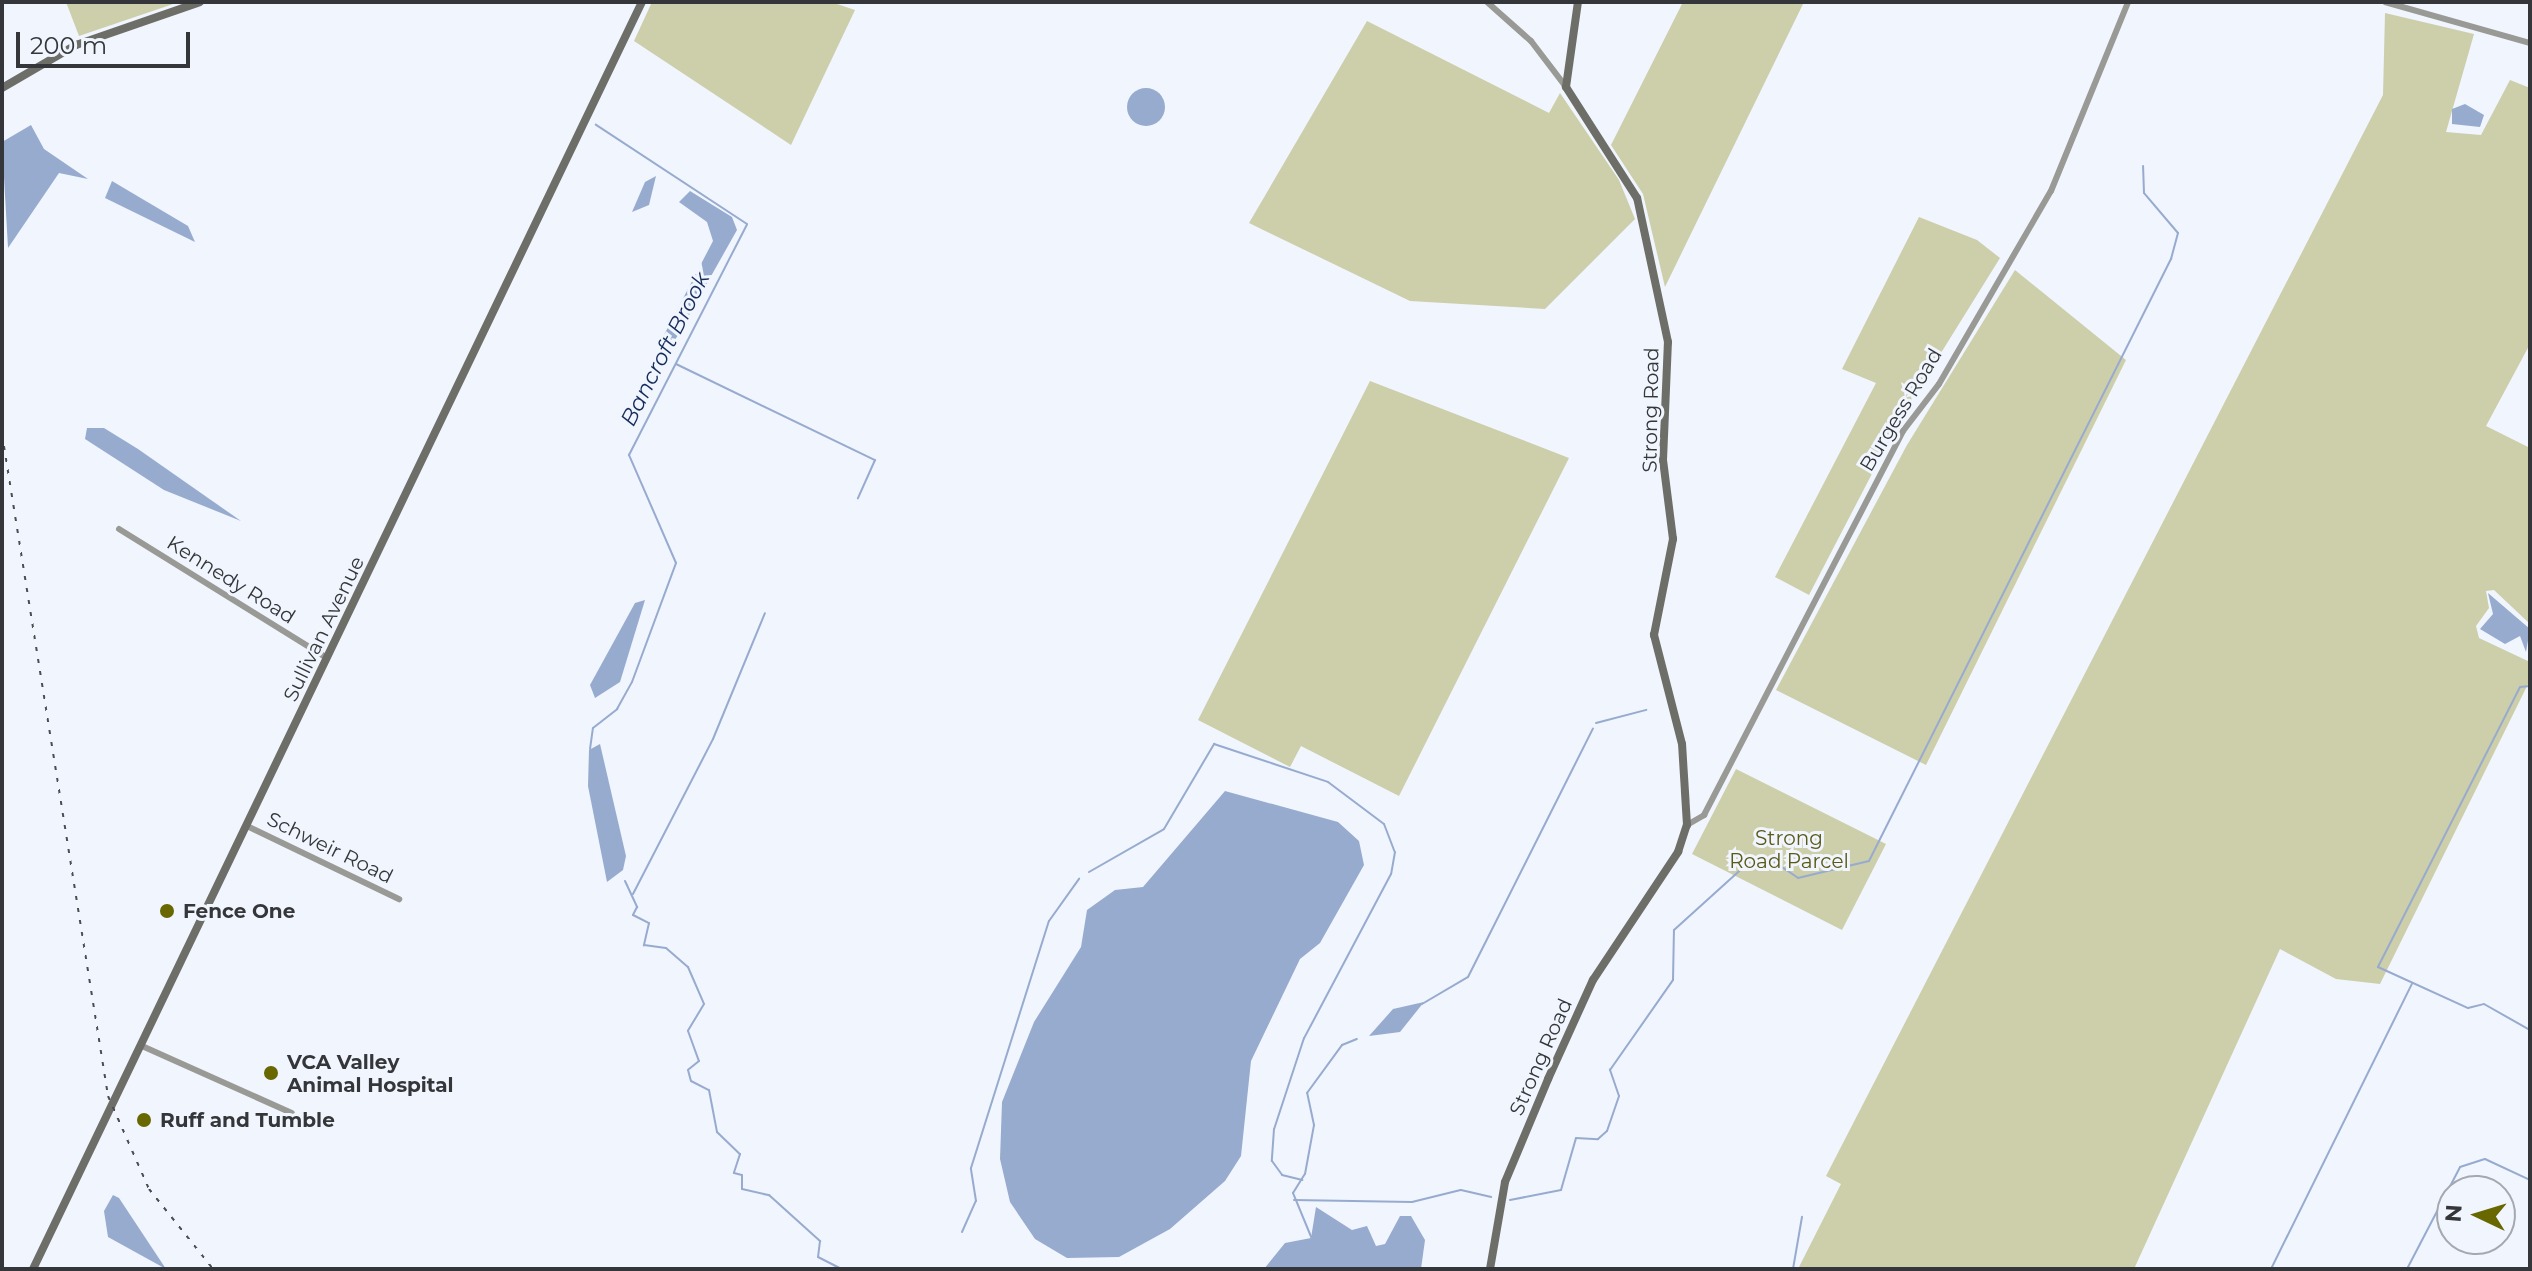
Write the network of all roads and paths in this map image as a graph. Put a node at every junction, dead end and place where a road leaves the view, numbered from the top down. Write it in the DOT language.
graph roads {
  1 [pos="200,2"];
  2 [pos="642,2"];
  3 [pos="1487,2"];
  4 [pos="1578,2"];
  5 [pos="2128,2"];
  6 [pos="2385,2"];
  7 [pos="2530,43"];
  8 [pos="1566,87"];
  9 [pos="2,88"];
  10 [pos="119,529"];
  11 [pos="327,658"];
  12 [pos="1687,825"];
  13 [pos="247,826"];
  14 [pos="399,899"];
  15 [pos="142,1046"];
  16 [pos="292,1113"];
  17 [pos="33,1269"];
  18 [pos="1490,1269"];
  1 -- 9 [label="street"];
  2 -- 11 [label="street, Sullivan Avenue"];
  3 -- 8 [label="street"];
  4 -- 8 [label="street"];
  5 -- 12 [label="street, Burgess Road"];
  6 -- 7 [label="street"];
  8 -- 12 [label="street, Strong Road"];
  10 -- 11 [label="street, Kennedy Road"];
  11 -- 13 [label="street, Sullivan Avenue"];
  12 -- 18 [label="street, Strong Road"];
  13 -- 14 [label="street, Schweir Road"];
  13 -- 15 [label="street, Sullivan Avenue"];
  15 -- 16 [label="street"];
  15 -- 17 [label="street, Sullivan Avenue"];
}
